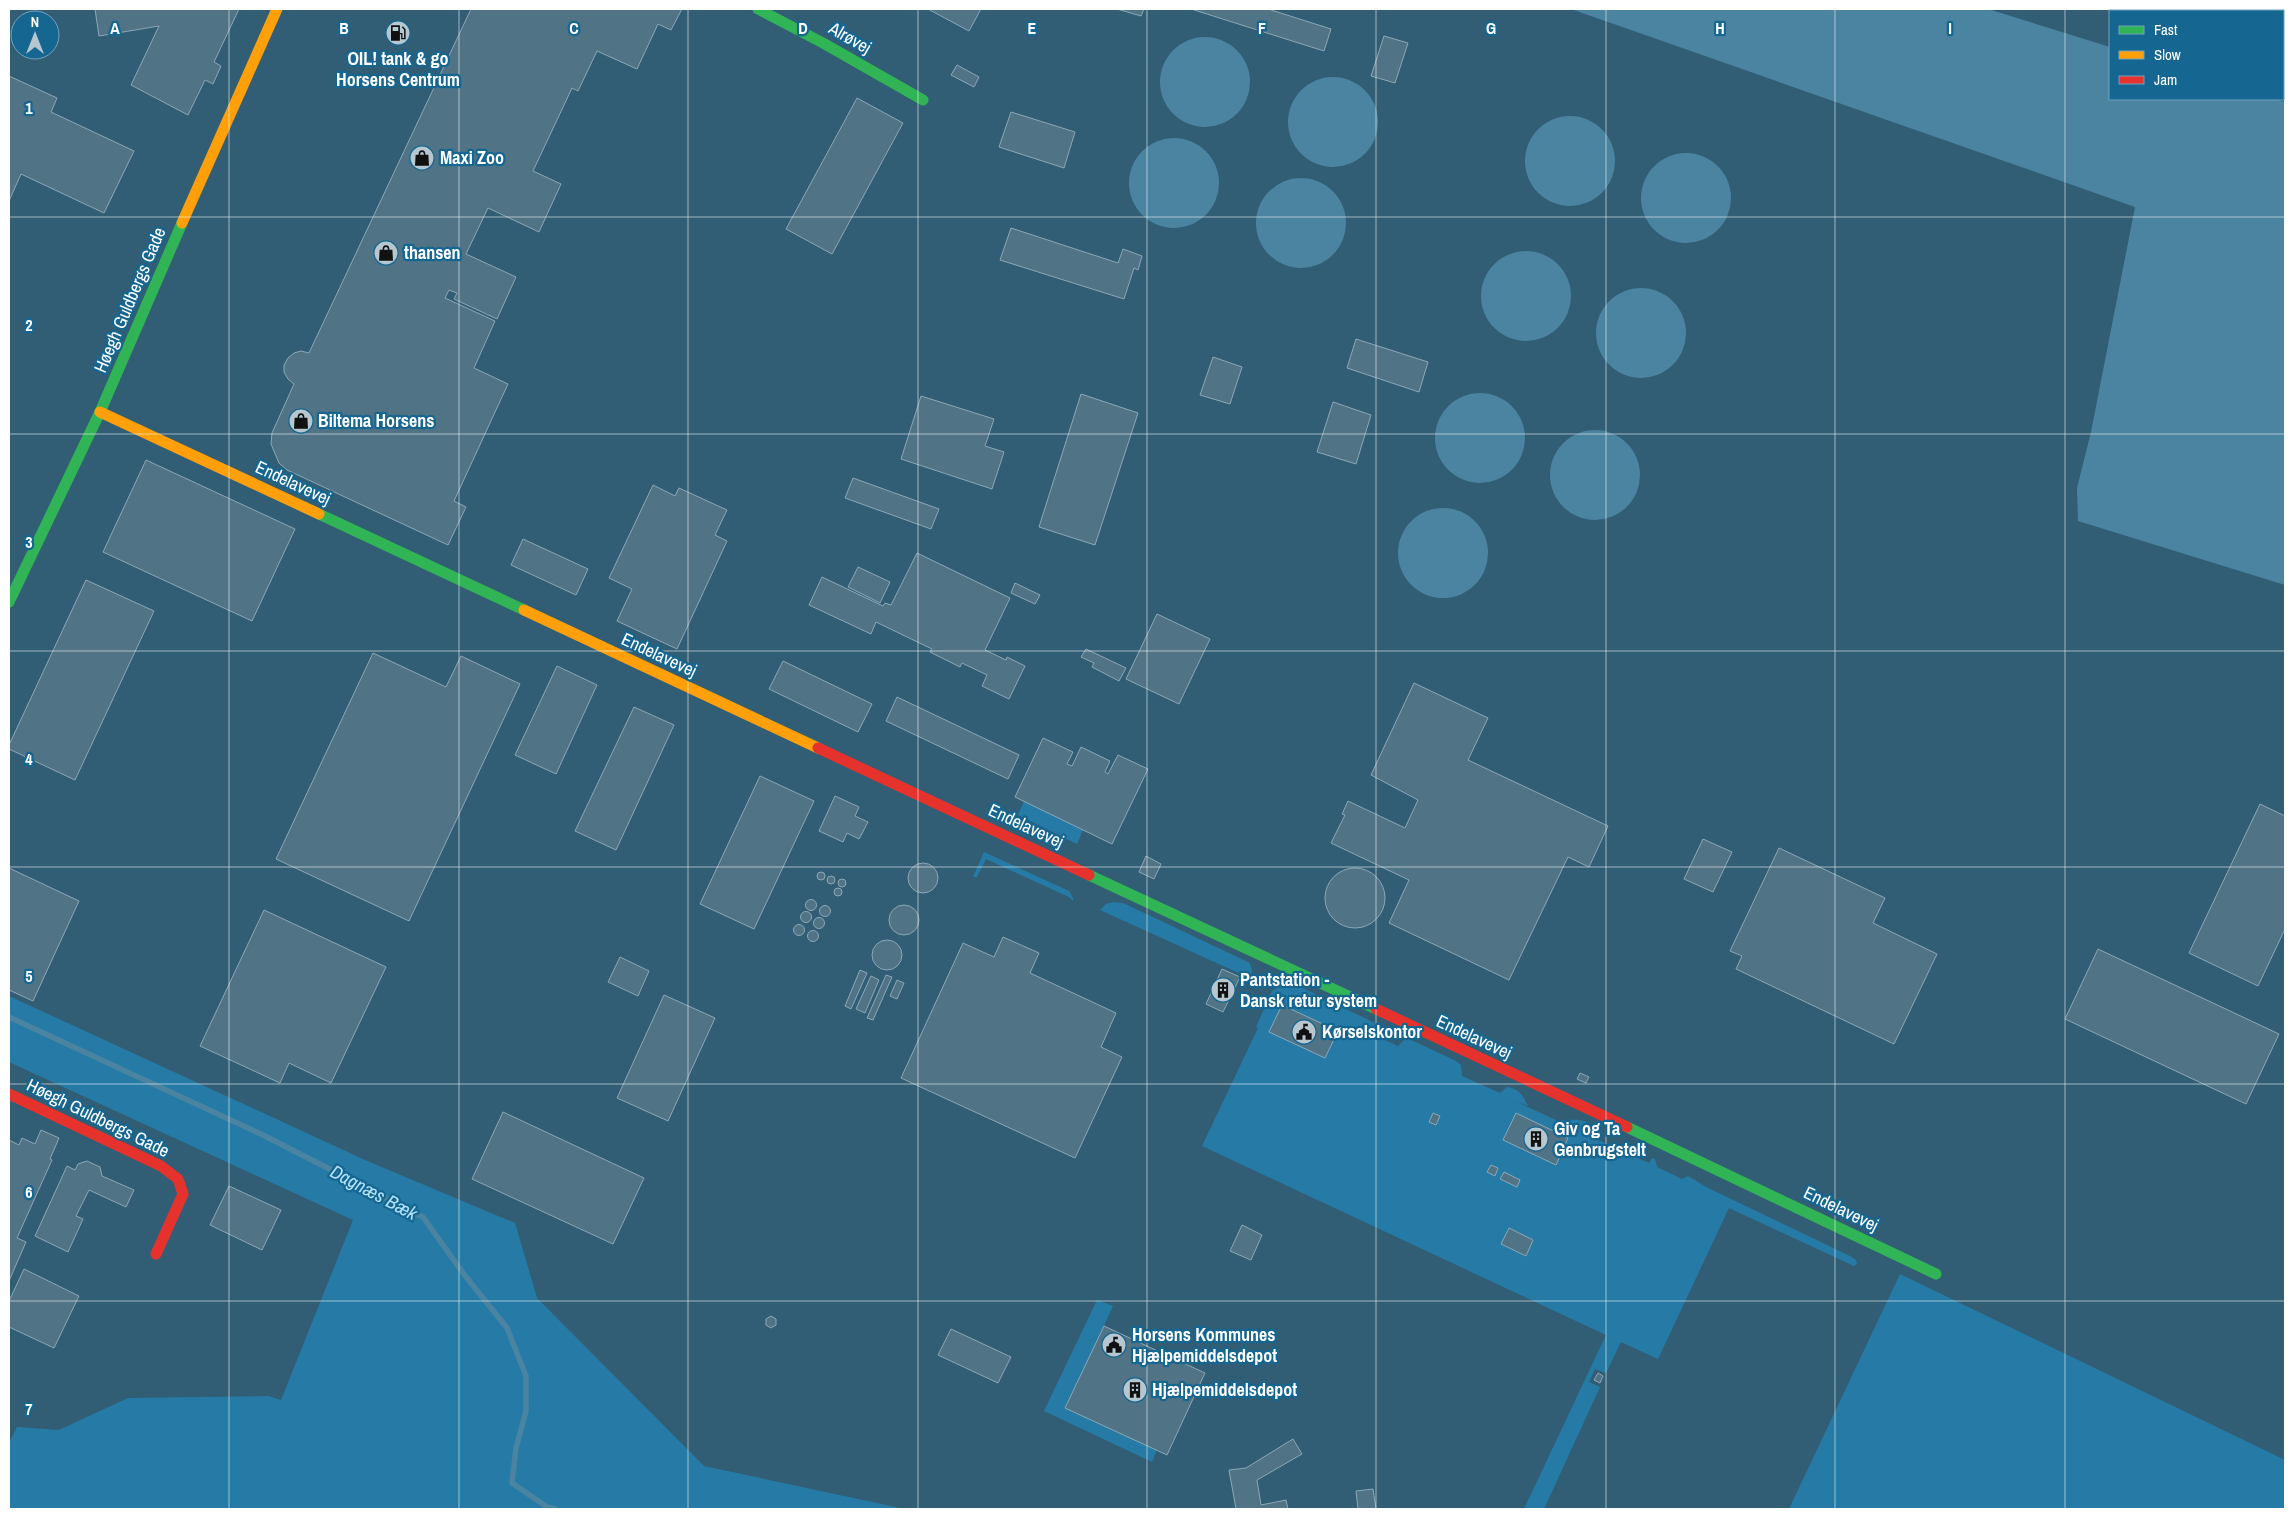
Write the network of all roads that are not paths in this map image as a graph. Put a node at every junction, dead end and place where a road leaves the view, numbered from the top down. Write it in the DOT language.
graph roads {
  1 [pos="277,9"];
  2 [pos="758,9"];
  3 [pos="923,100"];
  4 [pos="100,412"];
  5 [pos="9,602"];
  6 [pos="9,1094"];
  7 [pos="156,1254"];
  8 [pos="1936,1274"];
  1 -- 4 [label="street, Høegh Guldbergs Gade"];
  2 -- 3 [label="street, Alrøvej"];
  4 -- 5 [label="street, Høegh Guldbergs Gade"];
  4 -- 8 [label="street, Endelavevej"];
  6 -- 7 [label="street, Høegh Guldbergs Gade"];
}
